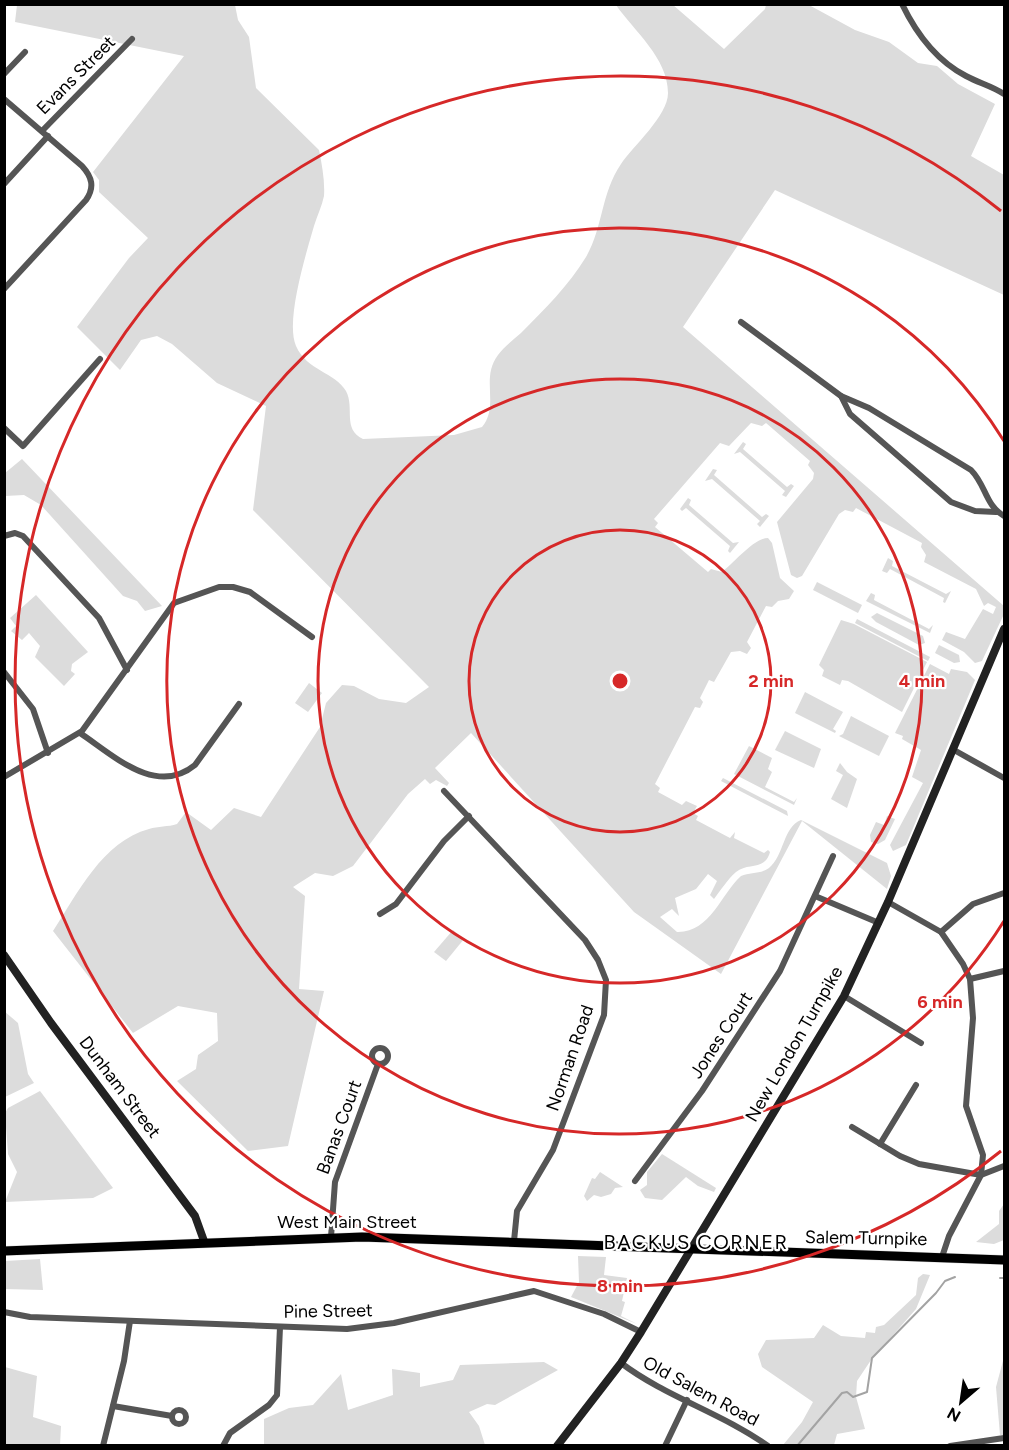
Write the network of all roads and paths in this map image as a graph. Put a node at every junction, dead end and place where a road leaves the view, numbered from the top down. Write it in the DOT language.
graph roads {
  1 [pos="902,4"];
  2 [pos="132,39"];
  3 [pos="25,52"];
  4 [pos="4,74"];
  5 [pos="1005,94"];
  6 [pos="4,99"];
  7 [pos="42,130"];
  8 [pos="48,136"];
  9 [pos="4,184"];
  10 [pos="4,289"];
  11 [pos="741,322"];
  12 [pos="100,359"];
  13 [pos="841,396"];
  14 [pos="4,428"];
  15 [pos="996,512"];
  16 [pos="1005,516"];
  17 [pos="4,536"];
  18 [pos="1005,629"];
  19 [pos="312,637"];
  20 [pos="127,670"];
  21 [pos="4,672"];
  22 [pos="239,704"];
  23 [pos="80,733"];
  24 [pos="954,750"];
  25 [pos="48,753"];
  26 [pos="4,777"];
  27 [pos="1005,778"];
  28 [pos="444,791"];
  29 [pos="469,816"];
  30 [pos="833,856"];
  31 [pos="1005,893"];
  32 [pos="815,896"];
  33 [pos="888,902"];
  34 [pos="380,914"];
  35 [pos="879,923"];
  36 [pos="941,932"];
  37 [pos="4,955"];
  38 [pos="1005,971"];
  39 [pos="970,979"];
  40 [pos="844,996"];
  41 [pos="921,1043"];
  42 [pos="378,1064"];
  43 [pos="916,1085"];
  44 [pos="852,1127"];
  45 [pos="880,1144"];
  46 [pos="1005,1166"];
  47 [pos="981,1175"];
  48 [pos="634,1180"];
  49 [pos="331,1237"];
  50 [pos="204,1241"];
  51 [pos="514,1241"];
  52 [pos="690,1250"];
  53 [pos="4,1251"];
  54 [pos="942,1257"];
  55 [pos="1005,1260"];
  56 [pos="4,1312"];
  57 [pos="130,1321"];
  58 [pos="280,1327"];
  59 [pos="641,1332"];
  60 [pos="621,1363"];
  61 [pos="687,1400"];
  62 [pos="113,1406"];
  63 [pos="172,1416"];
  64 [pos="1005,1438"];
  65 [pos="103,1446"];
  66 [pos="223,1446"];
  67 [pos="557,1446"];
  68 [pos="665,1446"];
  69 [pos="768,1446"];
  70 [pos="950,1446"];
  1 -- 5 [label="street"];
  2 -- 7 [label="street, Evans Street"];
  3 -- 4 [label="street"];
  6 -- 7 [label="street"];
  7 -- 8 [label="street"];
  8 -- 9 [label="street"];
  8 -- 10 [label="street"];
  11 -- 13 [label="street"];
  12 -- 14 [label="street"];
  13 -- 15 [label="street"];
  13 -- 15 [label="street"];
  15 -- 16 [label="street"];
  17 -- 20 [label="street"];
  18 -- 24 [label="main road, New London Turnpike"];
  19 -- 20 [label="street"];
  20 -- 23 [label="street"];
  21 -- 25 [label="street"];
  22 -- 23 [label="street"];
  23 -- 25 [label="street"];
  24 -- 27 [label="street"];
  24 -- 33 [label="main road, New London Turnpike"];
  25 -- 26 [label="street"];
  28 -- 29 [label="street, Norman Road"];
  29 -- 34 [label="street"];
  29 -- 51 [label="street, Norman Road"];
  30 -- 32 [label="street, Jones Court"];
  31 -- 36 [label="street"];
  32 -- 35 [label="street"];
  32 -- 48 [label="street, Jones Court"];
  33 -- 35 [label="main road, New London Turnpike"];
  33 -- 36 [label="street"];
  35 -- 40 [label="main road, New London Turnpike"];
  36 -- 39 [label="street"];
  37 -- 50 [label="main road, Dunham Street"];
  38 -- 39 [label="street"];
  39 -- 47 [label="street"];
  40 -- 41 [label="street"];
  40 -- 52 [label="main road, New London Turnpike"];
  42 -- 49 [label="street, Banas Court"];
  43 -- 45 [label="street"];
  44 -- 45 [label="street"];
  45 -- 47 [label="street"];
  46 -- 47 [label="street"];
  47 -- 54 [label="street"];
  49 -- 50 [label="main road, West Main Street"];
  49 -- 51 [label="main road, West Main Street"];
  50 -- 53 [label="main road, West Main Street"];
  51 -- 52 [label="main road, West Main Street"];
  52 -- 54 [label="main road, Salem Turnpike"];
  52 -- 59 [label="main road, New London Turnpike"];
  54 -- 55 [label="main road, Salem Turnpike"];
  56 -- 57 [label="street, Pine Street"];
  57 -- 58 [label="street, Pine Street"];
  57 -- 62 [label="street"];
  58 -- 59 [label="street, Pine Street"];
  58 -- 66 [label="street"];
  59 -- 60 [label="main road, New London Turnpike"];
  60 -- 61 [label="street, Old Salem Road"];
  60 -- 67 [label="main road, New London Turnpike"];
  61 -- 68 [label="street"];
  61 -- 69 [label="street, Old Salem Road"];
  62 -- 63 [label="street"];
  62 -- 65 [label="street"];
  64 -- 70 [label="street"];
}
